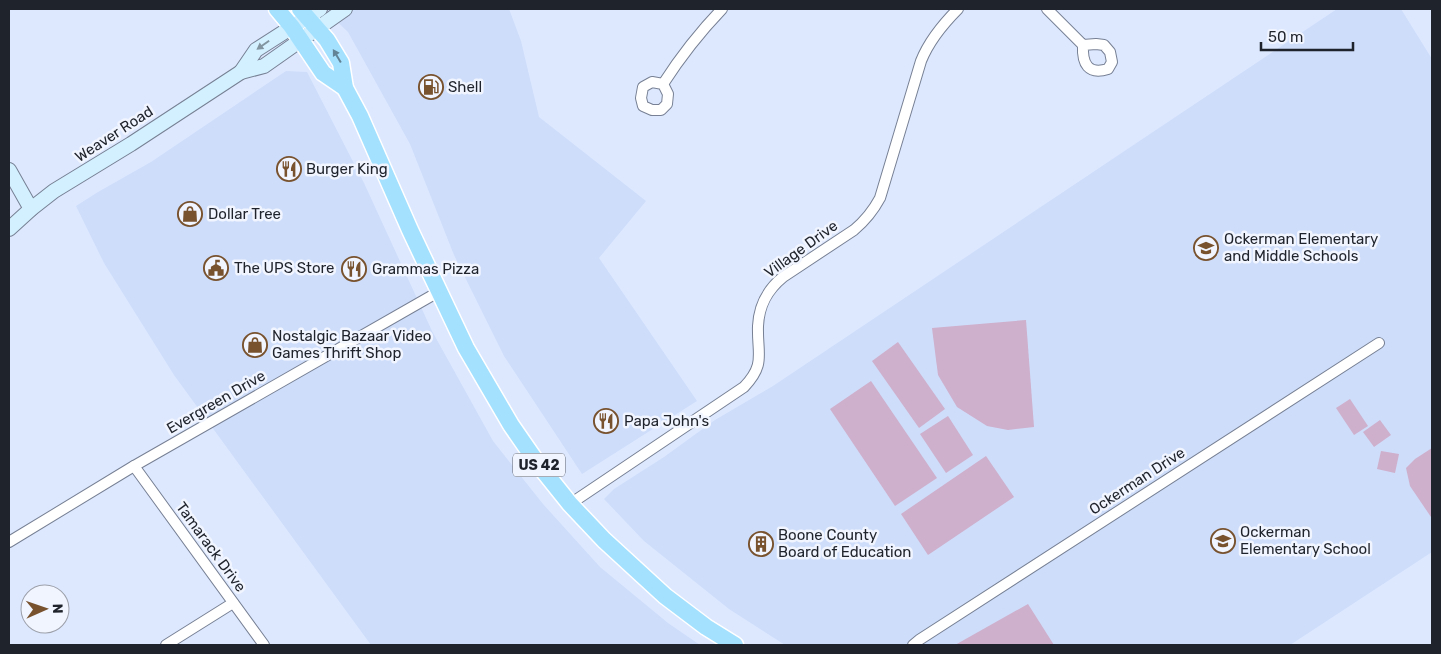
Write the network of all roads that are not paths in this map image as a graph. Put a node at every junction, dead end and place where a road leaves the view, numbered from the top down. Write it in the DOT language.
graph roads {
  1 [pos="277,9"];
  2 [pos="345,9"];
  3 [pos="722,9"];
  4 [pos="958,9"];
  5 [pos="1047,9"];
  6 [pos="311,16"];
  7 [pos="297,33"];
  8 [pos="1083,45"];
  9 [pos="663,84"];
  10 [pos="345,88"];
  11 [pos="9,170"];
  12 [pos="31,209"];
  13 [pos="9,229"];
  14 [pos="440,291"];
  15 [pos="1379,343"];
  16 [pos="134,466"];
  17 [pos="570,504"];
  18 [pos="9,542"];
  19 [pos="233,603"];
  20 [pos="166,645"];
  21 [pos="264,645"];
  22 [pos="735,645"];
  23 [pos="913,645"];
  1 -- 7 [label="main road, US 42"];
  2 -- 6 [label="main road, Weaver Road"];
  3 -- 9 [label="street"];
  4 -- 17 [label="street, Village Drive"];
  5 -- 8 [label="street"];
  6 -- 7 [label="main road, Weaver Road"];
  10 -- 6 [label="main road, US 42, one-way"];
  7 -- 10 [label="main road, US 42"];
  7 -- 12 [label="main road, Weaver Road"];
  10 -- 14 [label="main road, US 42"];
  11 -- 12 [label="main road"];
  12 -- 13 [label="main road, Weaver Road"];
  14 -- 16 [label="street, Evergreen Drive"];
  14 -- 17 [label="main road, US 42"];
  15 -- 23 [label="street, Ockerman Drive"];
  16 -- 18 [label="street, Evergreen Drive"];
  16 -- 19 [label="street, Tamarack Drive"];
  17 -- 22 [label="main road, US 42"];
  19 -- 20 [label="street"];
  19 -- 21 [label="street, Tamarack Drive"];
}
